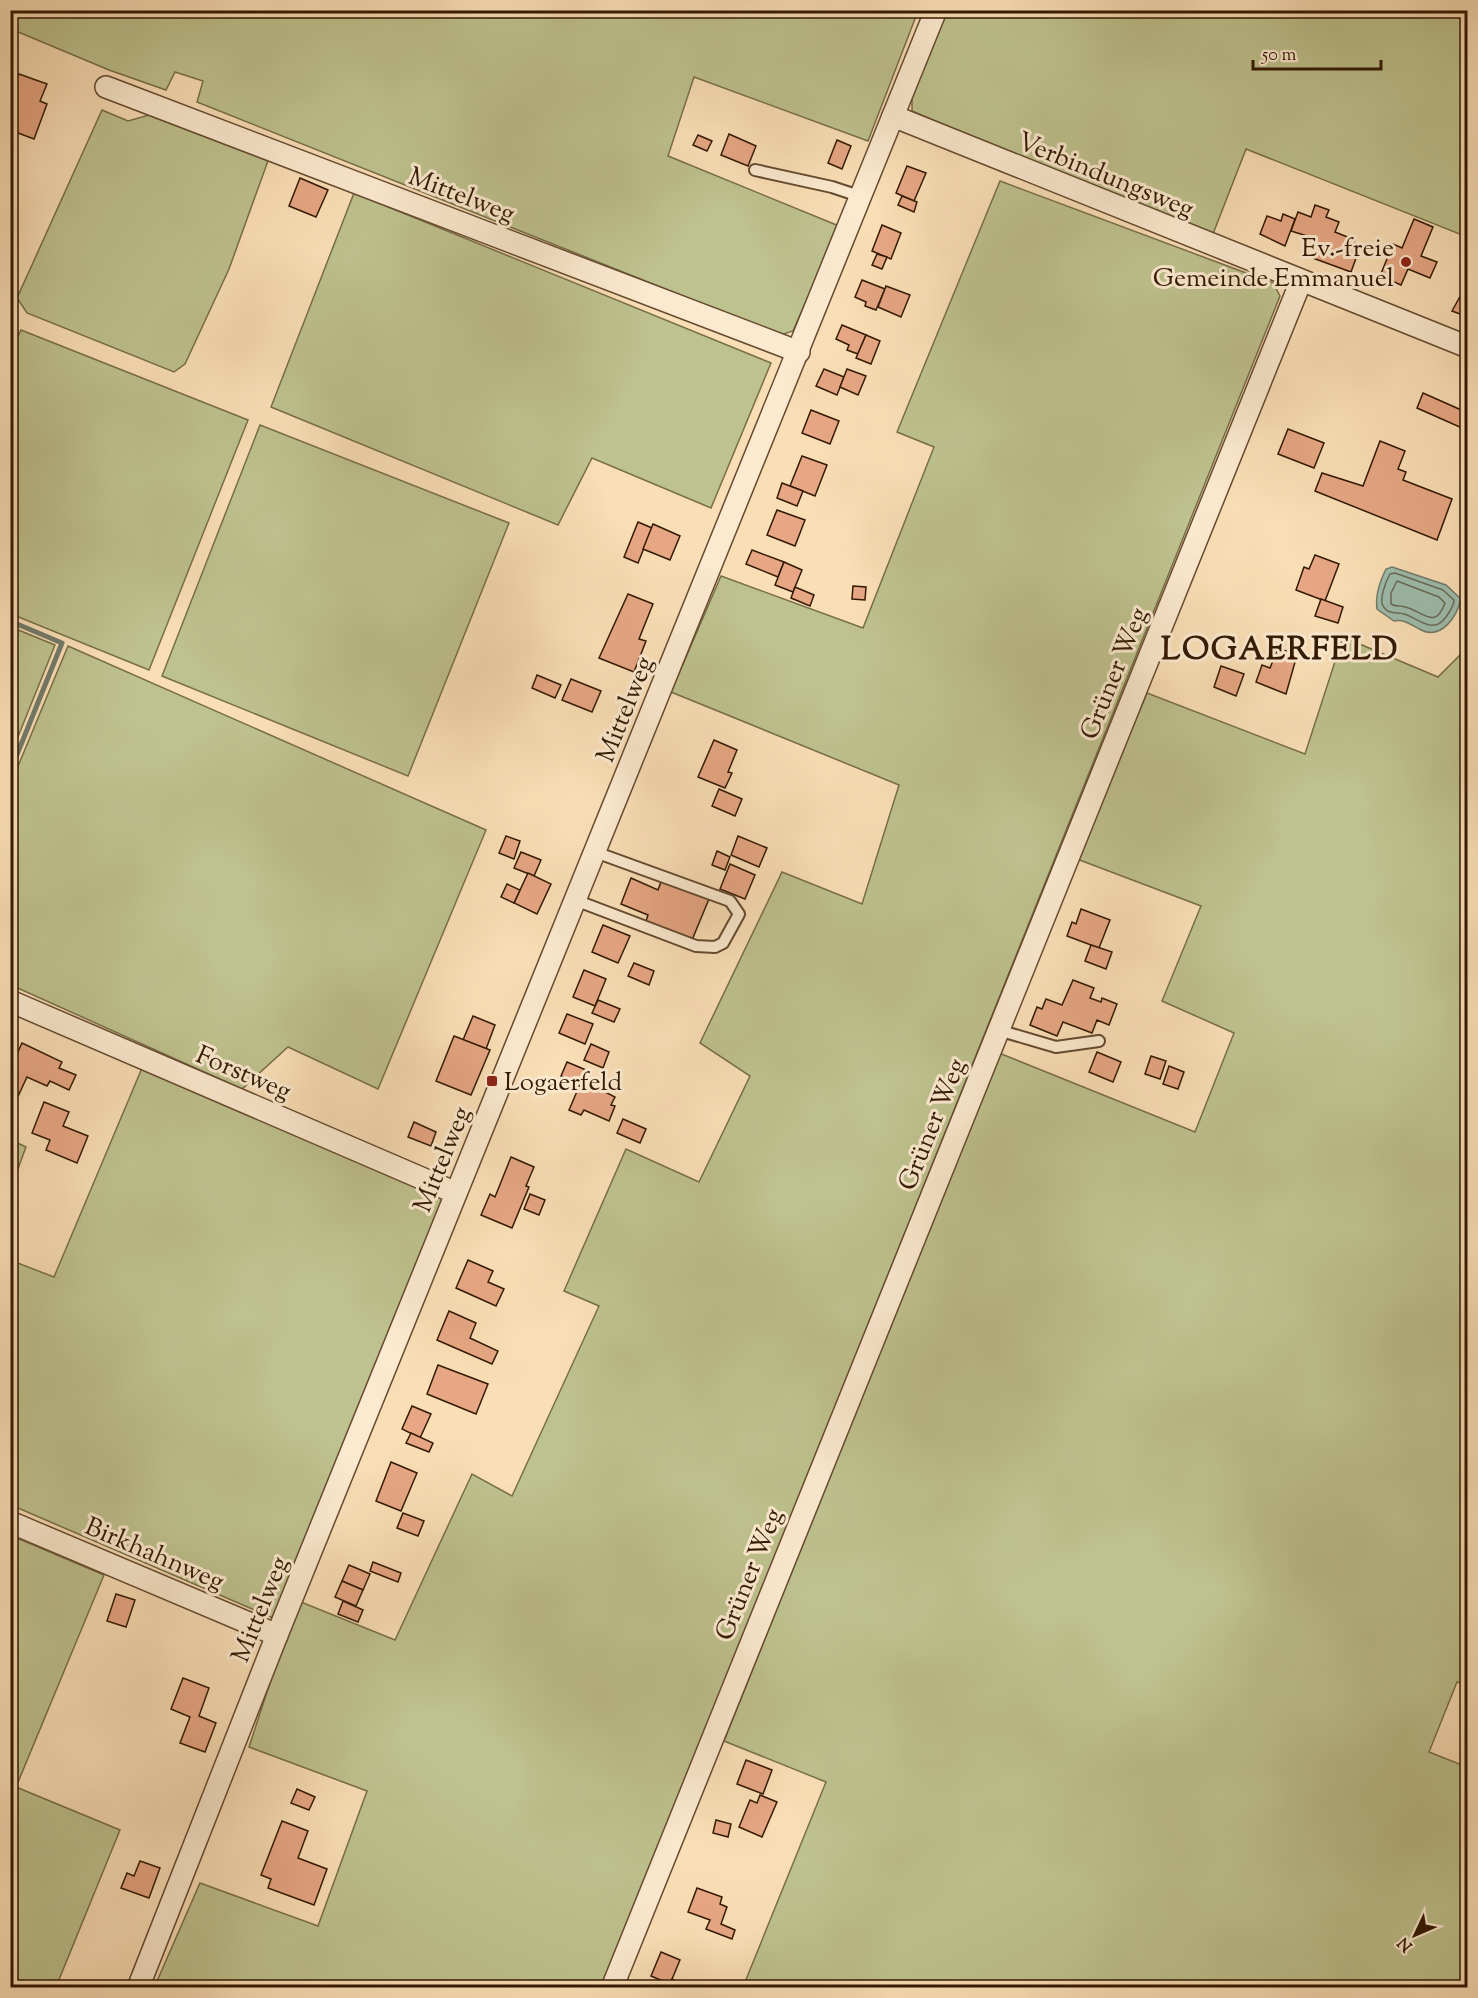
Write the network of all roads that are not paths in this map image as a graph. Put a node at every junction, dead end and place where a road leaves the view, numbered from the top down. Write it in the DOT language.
graph roads {
  1 [pos="936,10"];
  2 [pos="106,87"];
  3 [pos="893,116"];
  4 [pos="755,170"];
  5 [pos="862,197"];
  6 [pos="1301,281"];
  7 [pos="1467,347"];
  8 [pos="798,352"];
  9 [pos="595,852"];
  10 [pos="575,900"];
  11 [pos="10,1001"];
  12 [pos="998,1030"];
  13 [pos="1099,1041"];
  14 [pos="456,1193"];
  15 [pos="10,1522"];
  16 [pos="278,1635"];
  17 [pos="138,1988"];
  18 [pos="612,1988"];
  1 -- 3 [label="street, Mittelweg"];
  2 -- 8 [label="street, Mittelweg"];
  3 -- 5 [label="street, Mittelweg"];
  3 -- 6 [label="street, Verbindungsweg"];
  4 -- 5 [label="lane"];
  5 -- 8 [label="street, Mittelweg"];
  6 -- 7 [label="street, Verbindungsweg"];
  6 -- 12 [label="street, Grüner Weg"];
  8 -- 9 [label="street, Mittelweg"];
  9 -- 10 [label="street, Mittelweg"];
  9 -- 10 [label="lane"];
  10 -- 14 [label="street, Mittelweg"];
  11 -- 14 [label="street, Forstweg"];
  12 -- 13 [label="lane"];
  12 -- 18 [label="street, Grüner Weg"];
  14 -- 16 [label="street, Mittelweg"];
  15 -- 16 [label="street, Birkhahnweg"];
  16 -- 17 [label="street, Mittelweg"];
}
